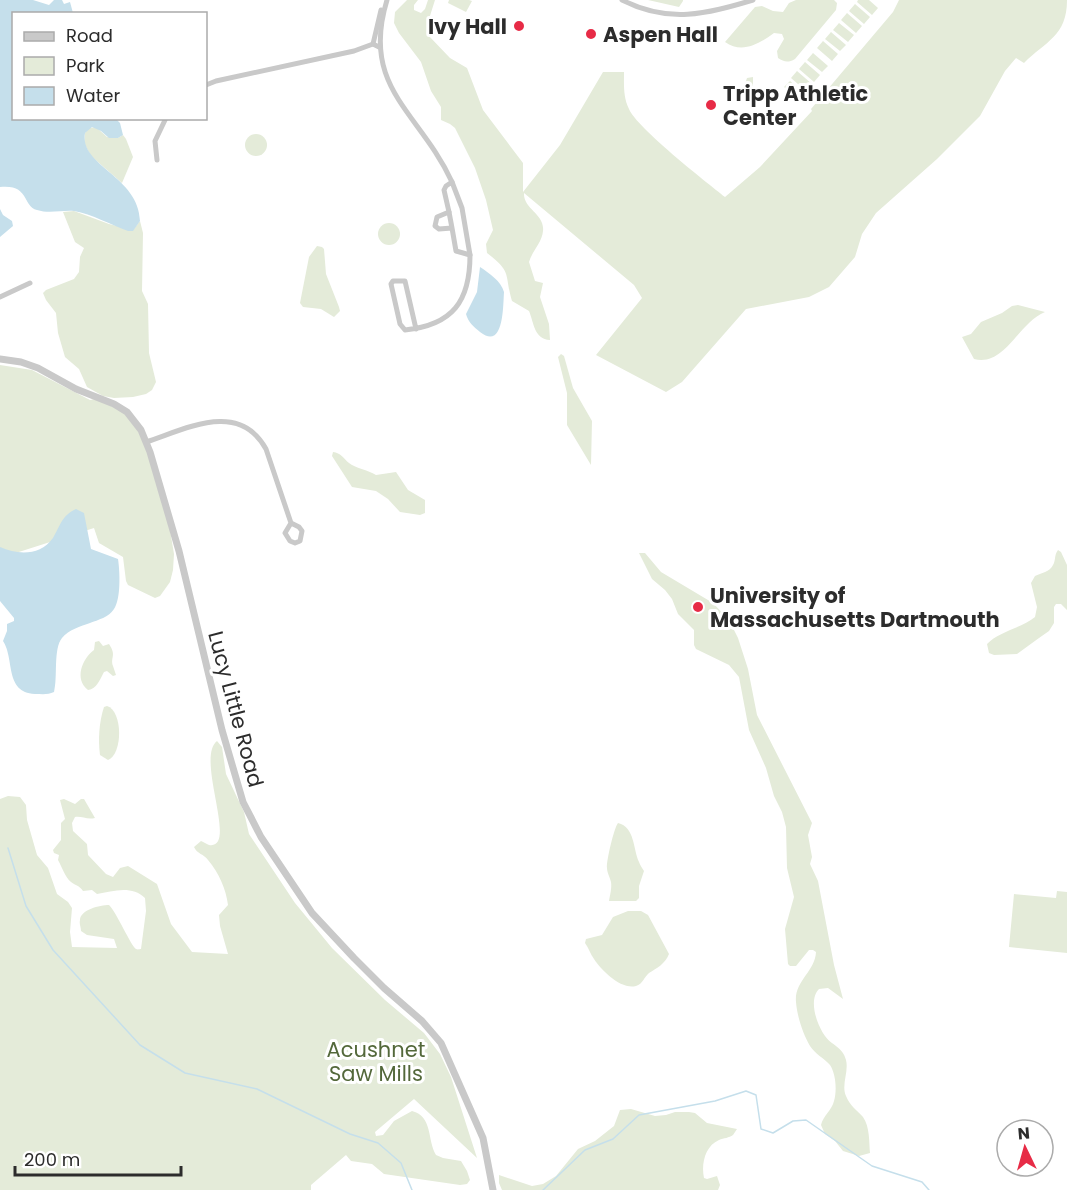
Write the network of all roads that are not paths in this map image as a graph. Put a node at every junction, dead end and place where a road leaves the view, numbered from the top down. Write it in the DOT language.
graph roads {
  1 [pos="386,0"];
  2 [pos="622,0"];
  3 [pos="753,0"];
  4 [pos="376,46"];
  5 [pos="207,85"];
  6 [pos="165,120"];
  7 [pos="157,160"];
  8 [pos="452,182"];
  9 [pos="449,212"];
  10 [pos="452,228"];
  11 [pos="470,255"];
  12 [pos="30,283"];
  13 [pos="0,297"];
  14 [pos="416,329"];
  15 [pos="0,359"];
  16 [pos="146,442"];
  17 [pos="291,523"];
  18 [pos="493,1190"];
  1 -- 4 [label="street"];
  2 -- 3 [label="street"];
  4 -- 5 [label="street"];
  4 -- 8 [label="street"];
  6 -- 7 [label="street"];
  8 -- 9 [label="street"];
  8 -- 11 [label="street"];
  9 -- 10 [label="street"];
  9 -- 10 [label="street"];
  10 -- 11 [label="street"];
  11 -- 14 [label="street"];
  12 -- 13 [label="street"];
  14 -- 14 [label="street"];
  15 -- 16 [label="street, Lucy Little Road"];
  16 -- 17 [label="street"];
  16 -- 18 [label="street, Lucy Little Road"];
}
